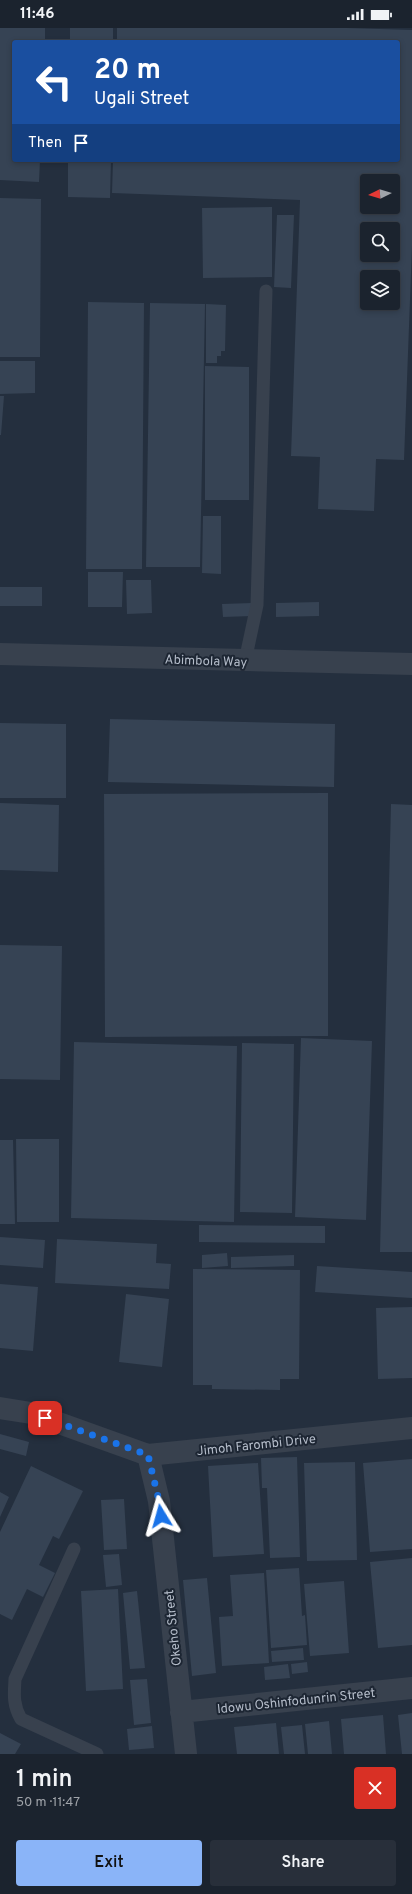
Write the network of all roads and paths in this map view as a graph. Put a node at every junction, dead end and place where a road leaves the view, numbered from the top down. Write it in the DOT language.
graph roads {
  1 [pos="266,291"];
  2 [pos="0,654"];
  3 [pos="245,661"];
  4 [pos="412,664"];
  5 [pos="0,1408"];
  6 [pos="412,1428"];
  7 [pos="148,1455"];
  8 [pos="74,1549"];
  9 [pos="412,1688"];
  10 [pos="180,1712"];
  11 [pos="97,1754"];
  12 [pos="186,1754"];
  1 -- 3 [label="lane"];
  2 -- 3 [label="street, Abimbola Way"];
  3 -- 4 [label="street, Abimbola Way"];
  5 -- 7 [label="street"];
  6 -- 7 [label="street, Jimoh Farombi Drive"];
  7 -- 10 [label="street, Okeho Street"];
  8 -- 11 [label="lane"];
  9 -- 10 [label="street, Idowu Oshinfodunrin Street"];
  10 -- 12 [label="street, Okeho Street"];
}
